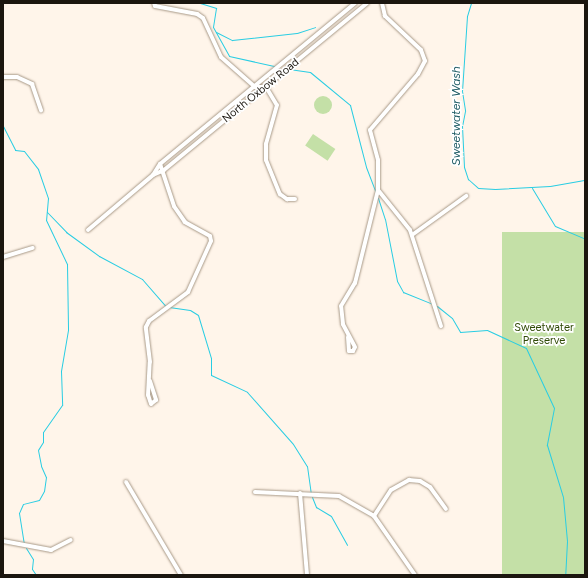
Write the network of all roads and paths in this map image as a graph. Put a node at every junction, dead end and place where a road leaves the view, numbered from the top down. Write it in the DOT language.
graph roads {
  1 [pos="154,3"];
  2 [pos="355,3"];
  3 [pos="367,3"];
  4 [pos="382,3"];
  5 [pos="3,77"];
  6 [pos="255,86"];
  7 [pos="266,87"];
  8 [pos="41,110"];
  9 [pos="160,164"];
  10 [pos="164,170"];
  11 [pos="153,175"];
  12 [pos="378,190"];
  13 [pos="466,196"];
  14 [pos="295,199"];
  15 [pos="88,230"];
  16 [pos="412,236"];
  17 [pos="33,248"];
  18 [pos="3,257"];
  19 [pos="441,326"];
  20 [pos="348,337"];
  21 [pos="150,381"];
  22 [pos="126,482"];
  23 [pos="255,492"];
  24 [pos="300,493"];
  25 [pos="446,509"];
  26 [pos="374,516"];
  27 [pos="71,540"];
  28 [pos="3,541"];
  29 [pos="181,575"];
  30 [pos="307,575"];
  31 [pos="415,575"];
  1 -- 6 [label="street"];
  2 -- 6 [label="street, North Oxbow Road"];
  3 -- 7 [label="street, North Oxbow Road"];
  4 -- 12 [label="street"];
  5 -- 8 [label="street"];
  6 -- 7 [label="street"];
  6 -- 9 [label="street, North Oxbow Road"];
  7 -- 10 [label="street, North Oxbow Road"];
  7 -- 14 [label="street"];
  9 -- 10 [label="street"];
  9 -- 11 [label="street, North Oxbow Road"];
  10 -- 11 [label="street, North Oxbow Road"];
  10 -- 21 [label="street"];
  11 -- 15 [label="street, North Oxbow Road"];
  12 -- 16 [label="street"];
  12 -- 20 [label="street"];
  13 -- 16 [label="street"];
  16 -- 19 [label="street"];
  17 -- 18 [label="street"];
  21 -- 21 [label="street"];
  22 -- 29 [label="street"];
  23 -- 24 [label="street"];
  24 -- 26 [label="street"];
  24 -- 30 [label="street"];
  25 -- 26 [label="street"];
  26 -- 31 [label="street"];
  27 -- 28 [label="street"];
}
